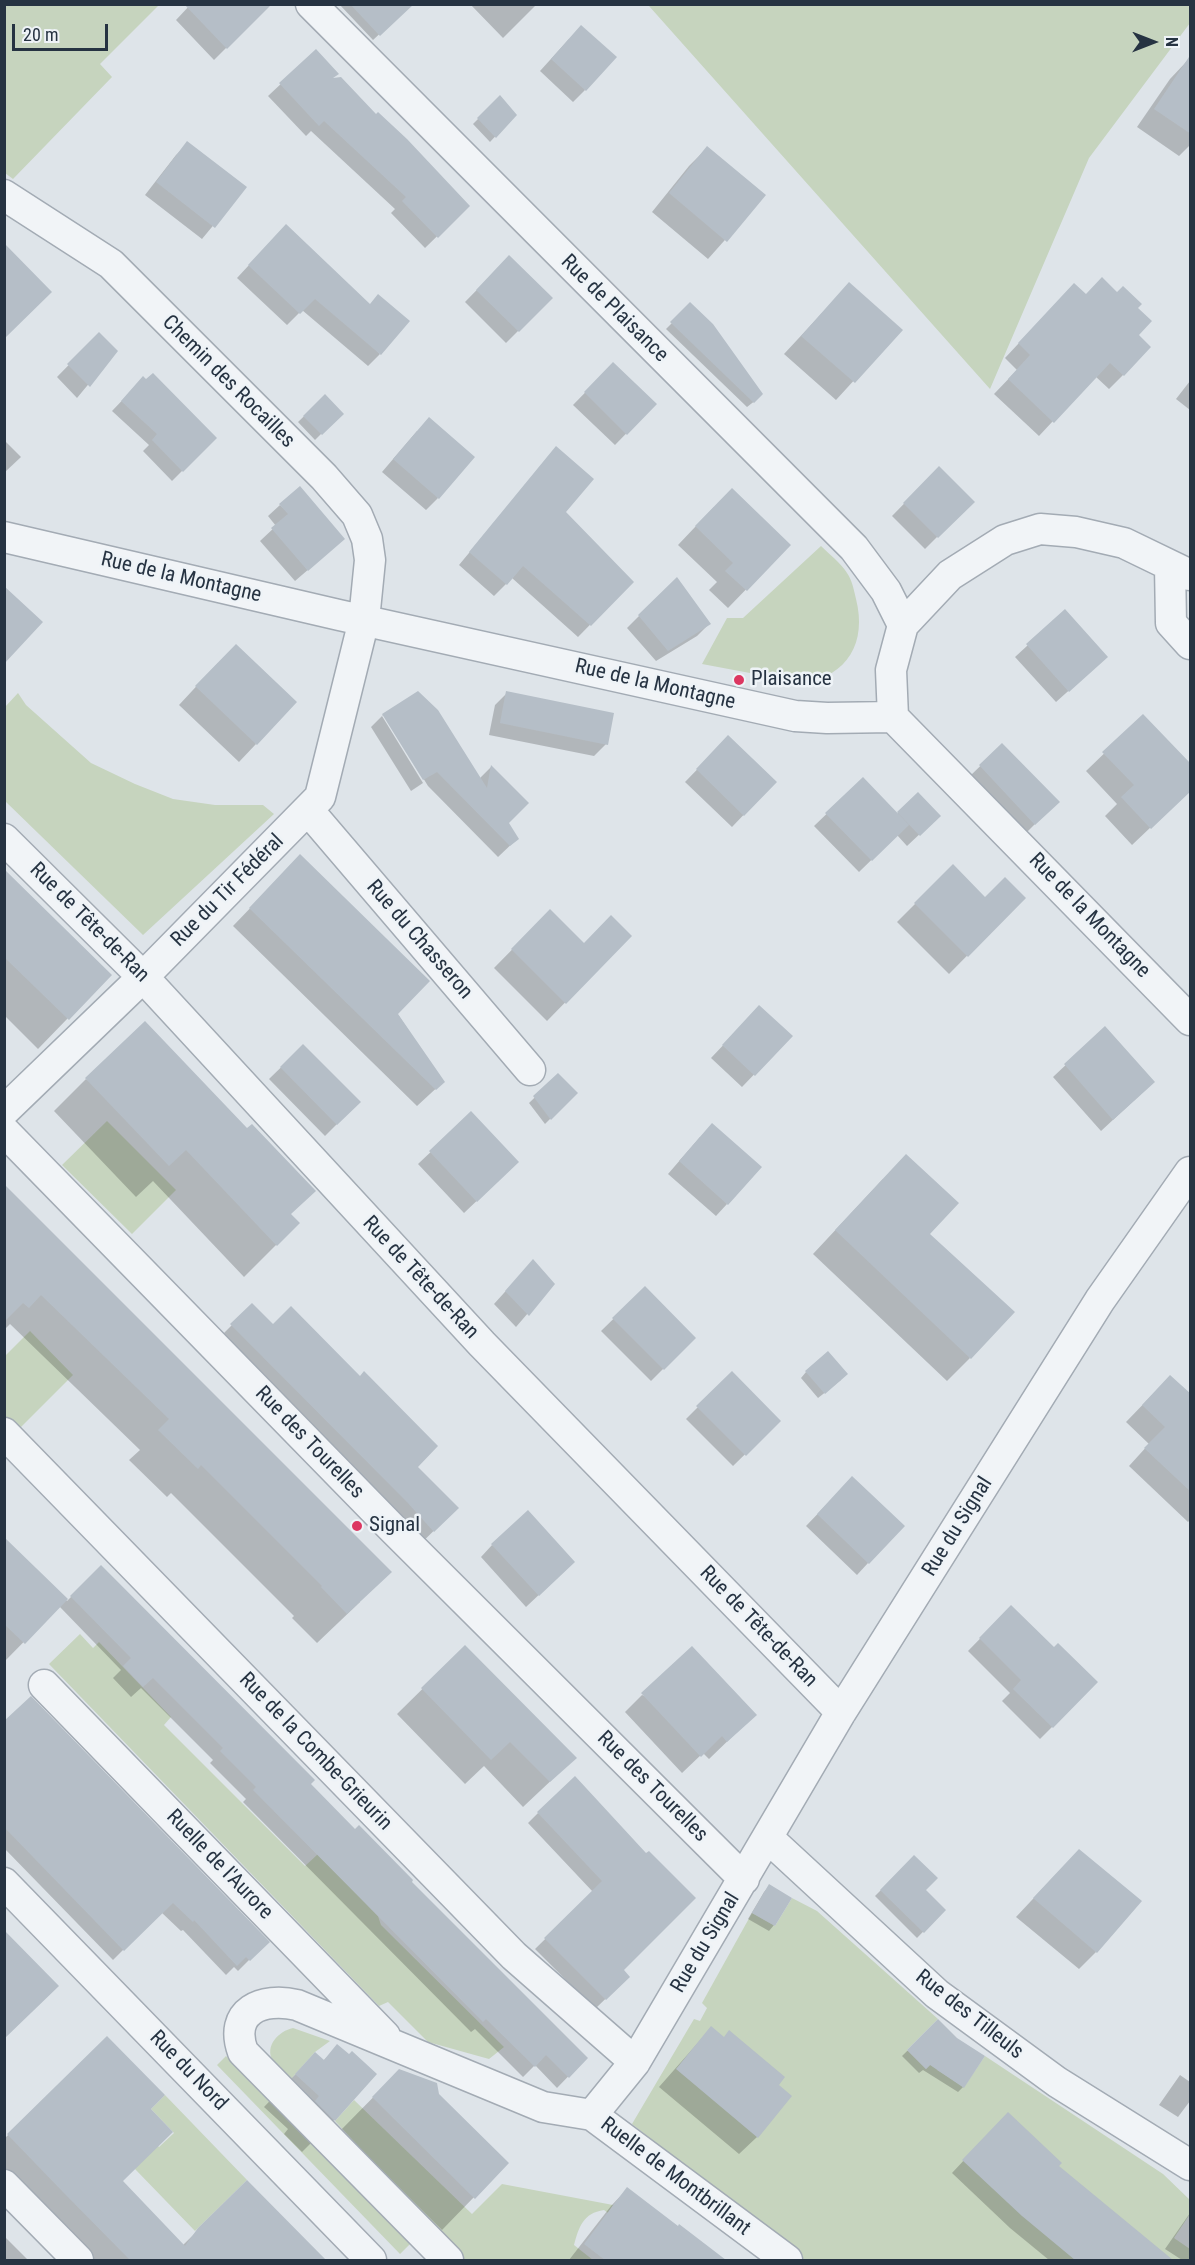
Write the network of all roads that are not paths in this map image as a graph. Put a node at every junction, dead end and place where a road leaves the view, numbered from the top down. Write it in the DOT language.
graph roads {
  1 [pos="311,4"];
  2 [pos="4,195"];
  3 [pos="4,537"];
  4 [pos="1180,571"];
  5 [pos="364,620"];
  6 [pos="903,625"];
  7 [pos="1191,644"];
  8 [pos="893,717"];
  9 [pos="308,810"];
  10 [pos="4,839"];
  11 [pos="143,977"];
  12 [pos="1191,1020"];
  13 [pos="530,1070"];
  14 [pos="4,1111"];
  15 [pos="4,1131"];
  16 [pos="1191,1172"];
  17 [pos="4,1433"];
  18 [pos="44,1685"];
  19 [pos="841,1712"];
  20 [pos="768,1838"];
  21 [pos="744,1879"];
  22 [pos="4,1883"];
  23 [pos="393,2045"];
  24 [pos="636,2062"];
  25 [pos="592,2115"];
  26 [pos="1191,2165"];
  27 [pos="4,2185"];
  28 [pos="78,2260"];
  29 [pos="370,2260"];
  30 [pos="448,2260"];
  31 [pos="787,2260"];
  1 -- 6 [label="street, Rue de Plaisance"];
  2 -- 5 [label="street, Chemin des Rocailles"];
  3 -- 5 [label="street, Rue de la Montagne"];
  4 -- 6 [label="street"];
  4 -- 7 [label="street"];
  5 -- 8 [label="street, Rue de la Montagne"];
  5 -- 9 [label="street, Rue du Tir Fédéral"];
  6 -- 8 [label="street"];
  8 -- 12 [label="street, Rue de la Montagne"];
  9 -- 11 [label="street, Rue du Tir Fédéral"];
  9 -- 13 [label="street, Rue du Chasseron"];
  10 -- 11 [label="street, Rue de Tête-de-Ran"];
  11 -- 14 [label="street, Rue du Tir Fédéral"];
  11 -- 19 [label="street, Rue de Tête-de-Ran"];
  15 -- 21 [label="street, Rue des Tourelles"];
  16 -- 19 [label="street, Rue du Signal"];
  17 -- 24 [label="street, Rue de la Combe-Grieurin"];
  18 -- 23 [label="street, Ruelle de l'Aurore"];
  19 -- 20 [label="street, Rue du Signal"];
  20 -- 21 [label="street, Rue du Signal"];
  20 -- 26 [label="street, Rue des Tilleuls"];
  21 -- 24 [label="street, Rue du Signal"];
  22 -- 29 [label="street, Rue du Nord"];
  23 -- 25 [label="street"];
  23 -- 30 [label="street"];
  24 -- 25 [label="street, Rue du Signal"];
  25 -- 31 [label="street, Ruelle de Montbrillant"];
  27 -- 28 [label="street"];
}
